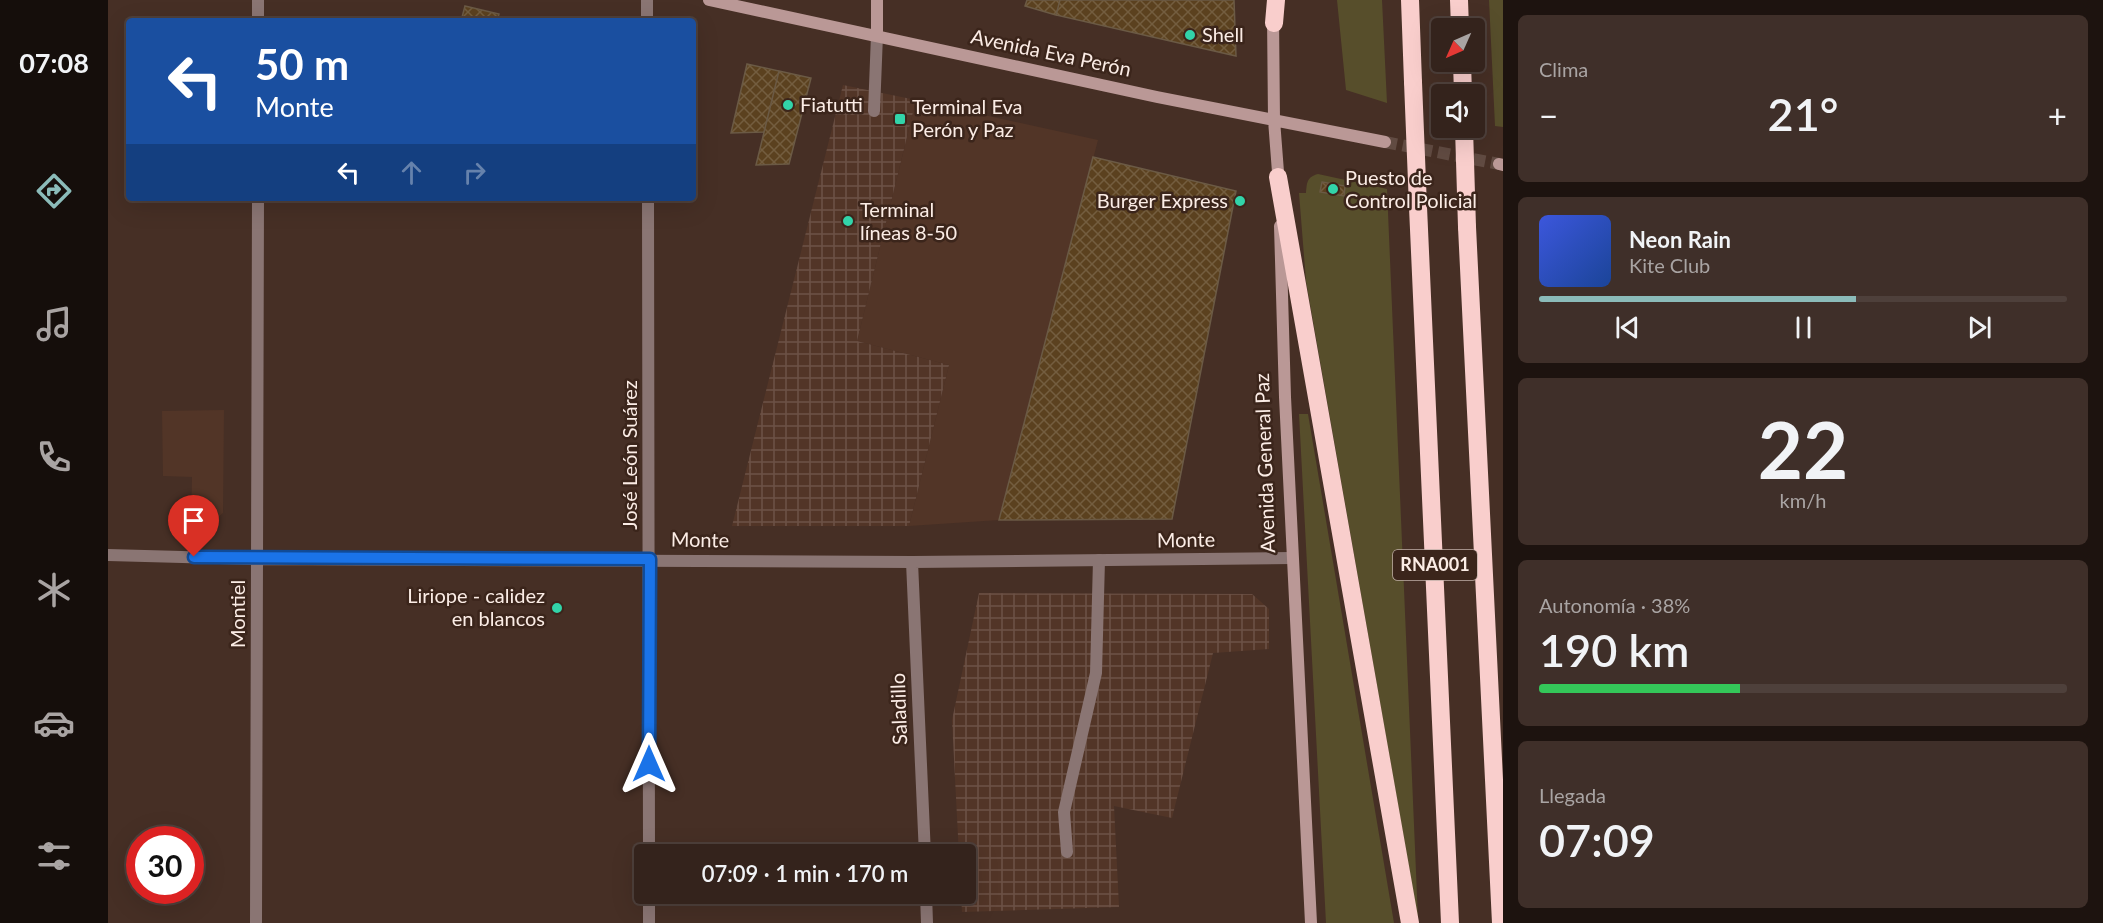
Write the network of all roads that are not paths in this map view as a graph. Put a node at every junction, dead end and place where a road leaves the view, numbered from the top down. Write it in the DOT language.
graph roads {
  1 [pos="258,0"];
  2 [pos="647,0"];
  3 [pos="709,0"];
  4 [pos="877,0"];
  5 [pos="1274,0"];
  6 [pos="1410,0"];
  7 [pos="1459,0"];
  8 [pos="258,18"];
  9 [pos="647,18"];
  10 [pos="1460,18"];
  11 [pos="1274,23"];
  12 [pos="877,35"];
  13 [pos="874,111"];
  14 [pos="1274,120"];
  15 [pos="1464,138"];
  16 [pos="1385,142"];
  17 [pos="1278,177"];
  18 [pos="258,201"];
  19 [pos="648,201"];
  20 [pos="108,555"];
  21 [pos="1292,558"];
  22 [pos="258,559"];
  23 [pos="650,559"];
  24 [pos="1099,560"];
  25 [pos="912,562"];
  26 [pos="649,844"];
  27 [pos="924,844"];
  28 [pos="1067,852"];
  29 [pos="649,904"];
  30 [pos="926,904"];
  31 [pos="256,923"];
  32 [pos="649,923"];
  33 [pos="927,923"];
  34 [pos="1311,923"];
  35 [pos="1410,923"];
  36 [pos="1450,923"];
  37 [pos="1501,923"];
  1 -- 8 [label="street"];
  2 -- 9 [label="street"];
  3 -- 12 [label="street, Avenida Eva Perón"];
  4 -- 12 [label="street"];
  5 -- 11 [label="highway"];
  6 -- 36 [label="highway, RNA001, bridge"];
  7 -- 10 [label="highway"];
  11 -- 14 [label="street, Avenida General Paz"];
  12 -- 13 [label="street"];
  12 -- 14 [label="street, Avenida Eva Perón"];
  14 -- 16 [label="street, Avenida Eva Perón"];
  14 -- 17 [label="street, Avenida General Paz"];
  15 -- 37 [label="highway, RNA001, bridge"];
  17 -- 21 [label="street, Avenida General Paz"];
  17 -- 35 [label="highway"];
  18 -- 22 [label="street, Montiel"];
  19 -- 23 [label="street, José León Suárez"];
  20 -- 22 [label="street, Monte"];
  21 -- 24 [label="street, Monte"];
  21 -- 34 [label="street, Avenida General Paz"];
  22 -- 23 [label="street, Monte"];
  22 -- 31 [label="street, Montiel"];
  23 -- 25 [label="street, Monte"];
  23 -- 26 [label="street, José León Suárez"];
  24 -- 25 [label="street, Monte"];
  24 -- 28 [label="street"];
  25 -- 27 [label="street, Saladillo"];
  29 -- 32 [label="street"];
  30 -- 33 [label="street"];
}
